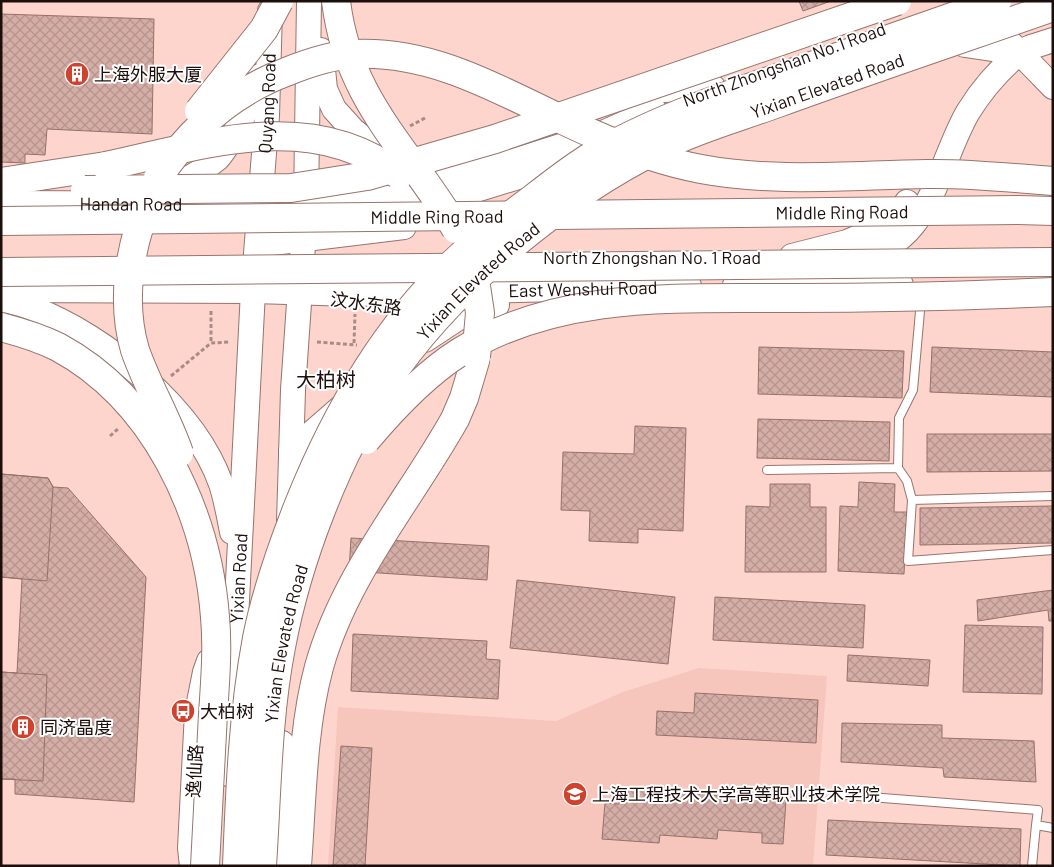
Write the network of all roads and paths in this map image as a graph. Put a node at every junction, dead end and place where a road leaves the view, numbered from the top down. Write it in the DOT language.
graph roads {
  1 [pos="269,1"];
  2 [pos="279,1"];
  3 [pos="309,1"];
  4 [pos="321,1"];
  5 [pos="336,1"];
  6 [pos="897,1"];
  7 [pos="961,3"];
  8 [pos="992,6"];
  9 [pos="1053,7"];
  10 [pos="1053,18"];
  11 [pos="1053,40"];
  12 [pos="270,41"];
  13 [pos="956,44"];
  14 [pos="1019,53"];
  15 [pos="713,87"];
  16 [pos="1053,87"];
  17 [pos="647,113"];
  18 [pos="968,113"];
  19 [pos="551,114"];
  20 [pos="605,132"];
  21 [pos="630,165"];
  22 [pos="554,166"];
  23 [pos="158,178"];
  24 [pos="1,182"];
  25 [pos="1053,182"];
  26 [pos="1,193"];
  27 [pos="126,202"];
  28 [pos="306,202"];
  29 [pos="1,203"];
  30 [pos="261,204"];
  31 [pos="1053,211"];
  32 [pos="1,221"];
  33 [pos="1,227"];
  34 [pos="455,228"];
  35 [pos="302,245"];
  36 [pos="257,246"];
  37 [pos="883,250"];
  38 [pos="792,256"];
  39 [pos="1053,258"];
  40 [pos="1053,262"];
  41 [pos="1,263"];
  42 [pos="1,272"];
  43 [pos="868,284"];
  44 [pos="735,285"];
  45 [pos="922,286"];
  46 [pos="568,287"];
  47 [pos="1,290"];
  48 [pos="253,291"];
  49 [pos="1053,293"];
  50 [pos="299,294"];
  51 [pos="1,299"];
  52 [pos="463,315"];
  53 [pos="1,327"];
  54 [pos="394,366"];
  55 [pos="291,451"];
  56 [pos="898,468"];
  57 [pos="766,470"];
  58 [pos="338,474"];
  59 [pos="1053,496"];
  60 [pos="912,500"];
  61 [pos="1053,550"];
  62 [pos="205,551"];
  63 [pos="287,569"];
  64 [pos="238,583"];
  65 [pos="844,795"];
  66 [pos="1036,825"];
  67 [pos="1053,828"];
  68 [pos="192,866"];
  69 [pos="206,866"];
  70 [pos="223,866"];
  71 [pos="237,866"];
  72 [pos="262,866"];
  73 [pos="278,866"];
  74 [pos="297,866"];
  75 [pos="1032,866"];
  1 -- 12 [label="main road, Quyang Road"];
  2 -- 23 [label="highway, bridge"];
  3 -- 28 [label="main road"];
  4 -- 19 [label="main road"];
  5 -- 34 [label="highway, bridge"];
  6 -- 26 [label="highway, bridge"];
  7 -- 8 [label="main road"];
  7 -- 15 [label="main road, North Zhongshan No.1 Road"];
  8 -- 13 [label="main road"];
  8 -- 14 [label="main road"];
  8 -- 71 [label="highway, Yixian Elevated Road, bridge"];
  9 -- 13 [label="highway, Yixian Elevated Road, bridge"];
  10 -- 13 [label="highway, bridge"];
  11 -- 14 [label="main road, North Zhongshan No. 1 Road"];
  12 -- 27 [label="main road"];
  12 -- 30 [label="main road, Quyang Road"];
  13 -- 14 [label="main road"];
  13 -- 21 [label="main road, North Zhongshan No.1 Road"];
  13 -- 58 [label="highway, Yixian Elevated Road, bridge"];
  14 -- 16 [label="main road"];
  14 -- 18 [label="main road, North Zhongshan No. 1 Road"];
  15 -- 17 [label="main road, North Zhongshan No.1 Road"];
  15 -- 19 [label="main road"];
  17 -- 19 [label="main road"];
  17 -- 20 [label="main road, North Zhongshan No.1 Road"];
  18 -- 37 [label="main road, North Zhongshan No. 1 Road"];
  18 -- 38 [label="main road, North Zhongshan No. 1 Road"];
  20 -- 22 [label="main road, North Zhongshan No.1 Road"];
  20 -- 28 [label="main road, North Zhongshan No.1 Road"];
  21 -- 22 [label="main road, North Zhongshan No.1 Road"];
  21 -- 35 [label="main road"];
  22 -- 35 [label="main road, North Zhongshan No.1 Road"];
  23 -- 25 [label="highway, bridge"];
  23 -- 62 [label="highway, bridge"];
  24 -- 34 [label="highway, bridge"];
  27 -- 29 [label="main road, Handan Road"];
  27 -- 30 [label="main road, Handan Road"];
  28 -- 30 [label="main road, Handan Road"];
  28 -- 35 [label="main road"];
  30 -- 36 [label="main road, Quyang Road"];
  31 -- 32 [label="highway, Middle Ring Road, bridge"];
  33 -- 36 [label="main road, Handan Road"];
  34 -- 74 [label="highway, bridge"];
  35 -- 36 [label="main road"];
  35 -- 36 [label="main road"];
  35 -- 38 [label="main road, North Zhongshan No. 1 Road"];
  35 -- 50 [label="main road"];
  36 -- 41 [label="main road"];
  36 -- 48 [label="main road, Yixian Road"];
  37 -- 38 [label="main road, North Zhongshan No. 1 Road"];
  37 -- 44 [label="main road"];
  39 -- 43 [label="main road, East Wenshui Road"];
  40 -- 42 [label="highway, bridge"];
  43 -- 44 [label="main road, East Wenshui Road"];
  43 -- 45 [label="main road, East Wenshui Road"];
  44 -- 46 [label="main road, East Wenshui Road"];
  45 -- 49 [label="main road, East Wenshui Road"];
  45 -- 56 [label="lane"];
  46 -- 50 [label="main road, East Wenshui Road"];
  46 -- 52 [label="main road"];
  47 -- 48 [label="main road"];
  48 -- 50 [label="main road"];
  48 -- 64 [label="main road, Yixian Road"];
  49 -- 58 [label="highway, bridge"];
  50 -- 52 [label="main road, 汶水东路"];
  50 -- 55 [label="main road"];
  51 -- 64 [label="main road"];
  52 -- 54 [label="main road"];
  53 -- 62 [label="highway, bridge"];
  54 -- 55 [label="main road"];
  54 -- 63 [label="main road"];
  55 -- 63 [label="main road"];
  56 -- 57 [label="lane"];
  56 -- 60 [label="lane"];
  58 -- 72 [label="highway, Yixian Elevated Road, bridge"];
  59 -- 60 [label="lane"];
  60 -- 61 [label="lane"];
  62 -- 69 [label="highway, bridge"];
  63 -- 73 [label="main road"];
  64 -- 68 [label="main road, 逸仙路"];
  64 -- 70 [label="main road, Yixian Road"];
  65 -- 66 [label="lane"];
  66 -- 67 [label="lane"];
  66 -- 75 [label="lane"];
}
